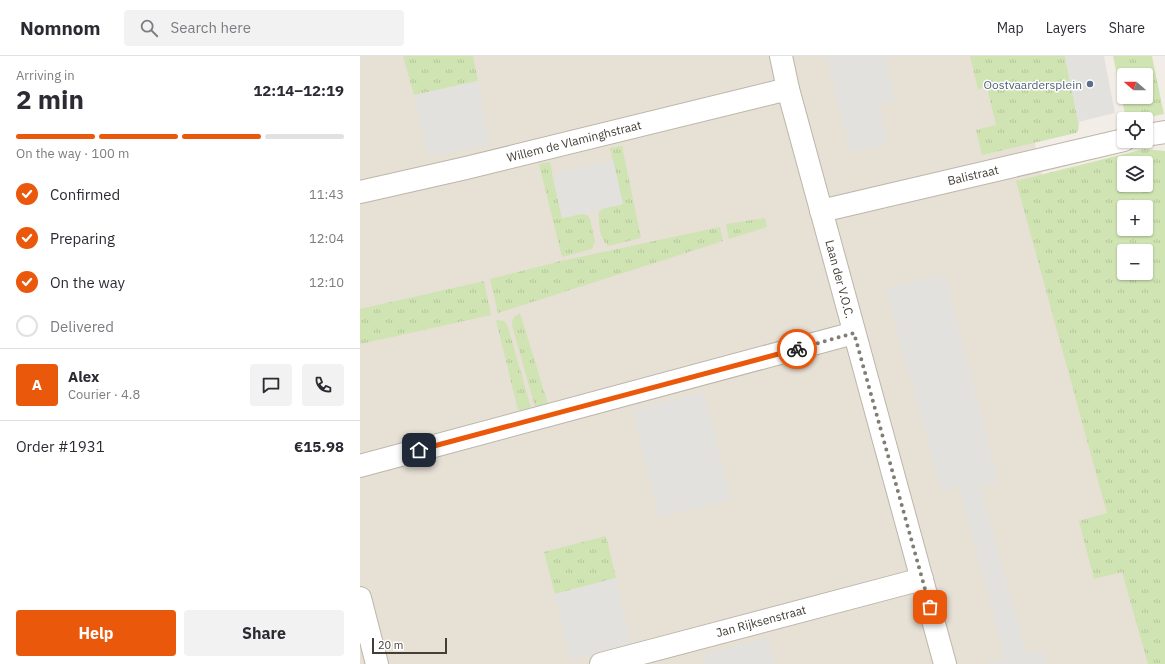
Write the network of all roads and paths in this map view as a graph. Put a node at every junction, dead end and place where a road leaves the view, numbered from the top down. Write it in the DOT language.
graph roads {
  1 [pos="781,56"];
  2 [pos="788,89"];
  3 [pos="1165,132"];
  4 [pos="1153,134"];
  5 [pos="1117,142"];
  6 [pos="360,192"];
  7 [pos="821,211"];
  8 [pos="854,333"];
  9 [pos="360,466"];
  10 [pos="922,579"];
  11 [pos="360,598"];
  12 [pos="377,664"];
  13 [pos="601,664"];
  14 [pos="945,664"];
  1 -- 2 [label="street, Laan der V.O.C."];
  2 -- 6 [label="street, Willem de Vlaminghstraat"];
  2 -- 7 [label="street, Laan der V.O.C."];
  3 -- 4 [label="street"];
  5 -- 7 [label="street, Balistraat"];
  7 -- 8 [label="street, Laan der V.O.C."];
  8 -- 9 [label="street"];
  8 -- 10 [label="street, Laan der V.O.C."];
  10 -- 13 [label="street, Jan Rijksenstraat"];
  10 -- 14 [label="street, Laan der V.O.C."];
  11 -- 12 [label="street"];
}
